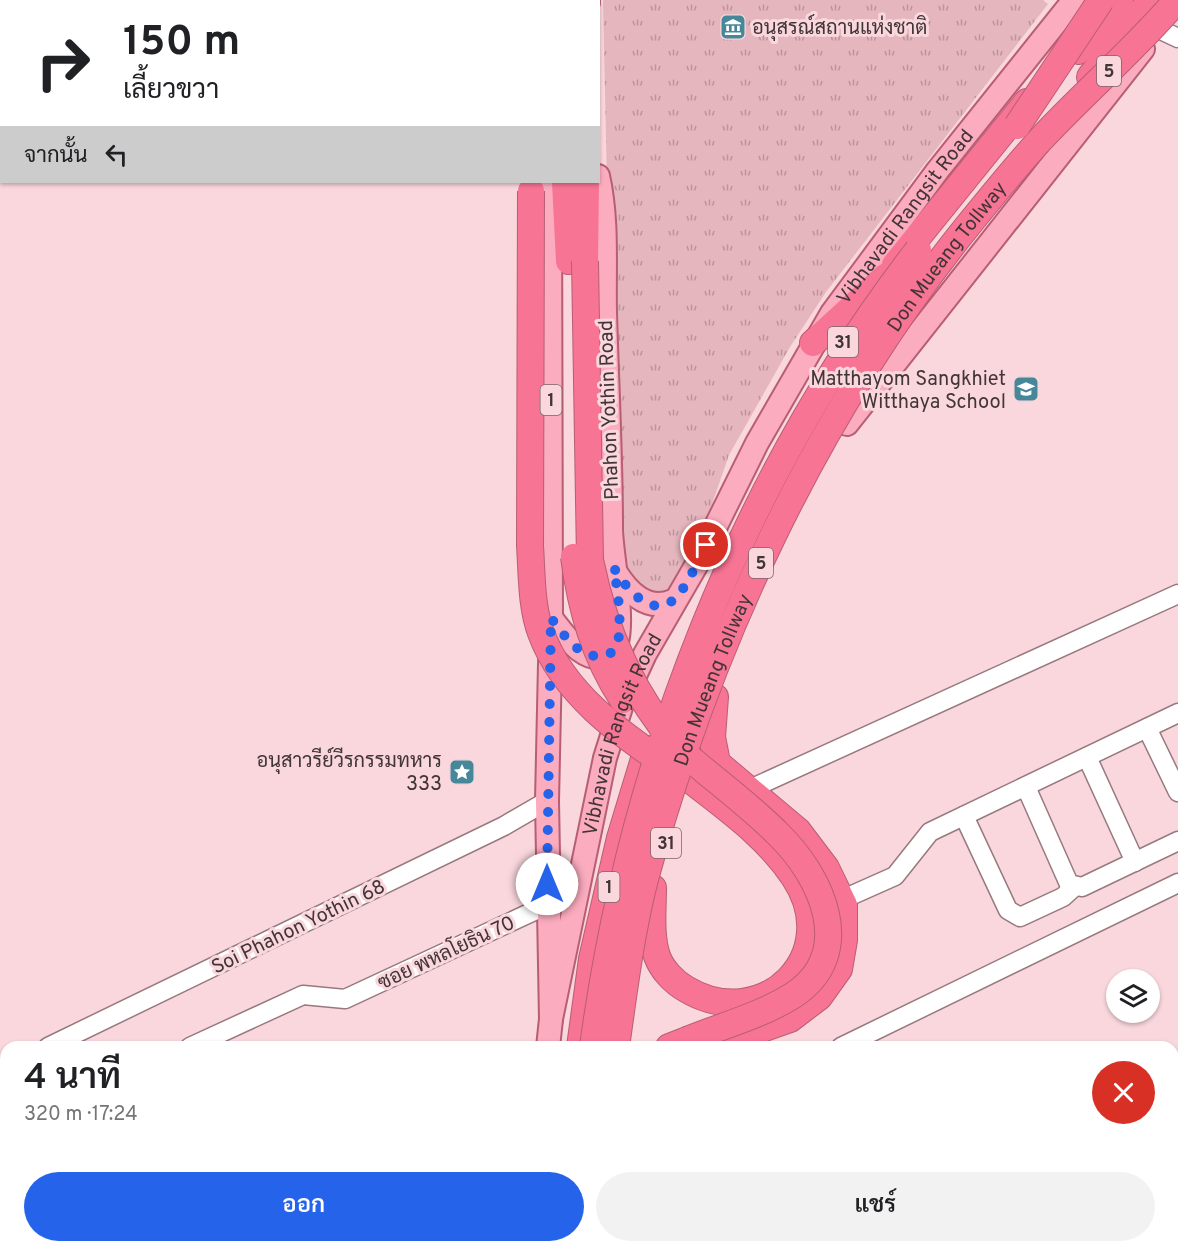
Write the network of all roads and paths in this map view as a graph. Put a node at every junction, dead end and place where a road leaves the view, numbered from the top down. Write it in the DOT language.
graph roads {
  1 [pos="1074,0"];
  2 [pos="1101,0"];
  3 [pos="1110,0"];
  4 [pos="1120,0"];
  5 [pos="1152,0"];
  6 [pos="1161,0"];
  7 [pos="1177,0"];
  8 [pos="1178,6"];
  9 [pos="1160,39"];
  10 [pos="1017,126"];
  11 [pos="1040,141"];
  12 [pos="565,183"];
  13 [pos="586,183"];
  14 [pos="599,183"];
  15 [pos="537,185"];
  16 [pos="577,261"];
  17 [pos="885,277"];
  18 [pos="813,343"];
  19 [pos="847,424"];
  20 [pos="614,568"];
  21 [pos="1178,594"];
  22 [pos="673,601"];
  23 [pos="551,618"];
  24 [pos="715,697"];
  25 [pos="1178,713"];
  26 [pos="1147,728"];
  27 [pos="653,731"];
  28 [pos="1087,757"];
  29 [pos="688,778"];
  30 [pos="1026,787"];
  31 [pos="748,790"];
  32 [pos="1178,792"];
  33 [pos="547,801"];
  34 [pos="964,816"];
  35 [pos="1178,841"];
  36 [pos="1135,862"];
  37 [pos="1178,883"];
  38 [pos="1074,886"];
  39 [pos="653,888"];
  40 [pos="841,900"];
  41 [pos="548,905"];
  42 [pos="551,1019"];
  43 [pos="60,1041"];
  44 [pos="203,1041"];
  45 [pos="549,1041"];
  46 [pos="581,1041"];
  47 [pos="594,1041"];
  48 [pos="617,1041"];
  49 [pos="622,1041"];
  50 [pos="683,1041"];
  51 [pos="728,1041"];
  52 [pos="853,1041"];
  1 -- 18 [label="main road, Vibhavadi Rangsit Road / 31"];
  2 -- 10 [label="highway, 5, bridge"];
  3 -- 17 [label="highway, Vibhavadi Rangsit Road / 31"];
  4 -- 10 [label="highway, Don Mueang Tollway / 5, bridge"];
  5 -- 11 [label="highway, Don Mueang Tollway / 5, bridge"];
  6 -- 9 [label="highway"];
  6 -- 19 [label="highway, 31"];
  7 -- 11 [label="highway, 5, bridge"];
  8 -- 9 [label="main road, 31"];
  9 -- 19 [label="main road, 31"];
  10 -- 47 [label="highway, Don Mueang Tollway / 5, bridge"];
  11 -- 48 [label="highway, Don Mueang Tollway / 5, bridge"];
  12 -- 16 [label="highway"];
  13 -- 16 [label="highway"];
  14 -- 20 [label="main road, Phahon Yothin Road"];
  15 -- 23 [label="main road, 1"];
  15 -- 29 [label="highway, bridge"];
  16 -- 29 [label="highway, bridge"];
  16 -- 50 [label="highway, bridge"];
  17 -- 18 [label="highway"];
  17 -- 27 [label="highway, Vibhavadi Rangsit Road / 31"];
  18 -- 22 [label="main road, Vibhavadi Rangsit Road / 31"];
  19 -- 24 [label="highway, 31"];
  20 -- 22 [label="main road, Phahon Yothin Road"];
  20 -- 23 [label="main road"];
  21 -- 31 [label="street"];
  22 -- 42 [label="main road, Vibhavadi Rangsit Road / 31"];
  23 -- 33 [label="main road, 1"];
  24 -- 31 [label="highway"];
  24 -- 39 [label="highway, 31"];
  25 -- 26 [label="street"];
  26 -- 28 [label="street"];
  26 -- 32 [label="street"];
  27 -- 46 [label="highway, 1"];
  28 -- 30 [label="street"];
  28 -- 36 [label="street"];
  29 -- 39 [label="highway"];
  30 -- 34 [label="street"];
  30 -- 38 [label="street"];
  31 -- 40 [label="highway"];
  33 -- 41 [label="main road, 1"];
  33 -- 43 [label="street, Soi Phahon Yothin 68"];
  34 -- 38 [label="street"];
  34 -- 40 [label="street"];
  35 -- 36 [label="street"];
  36 -- 38 [label="street"];
  37 -- 52 [label="street"];
  39 -- 49 [label="highway"];
  40 -- 51 [label="highway"];
  41 -- 42 [label="main road, 1"];
  41 -- 44 [label="street, ซอย พหลโยธิน 70"];
  42 -- 45 [label="main road, 1"];
}
